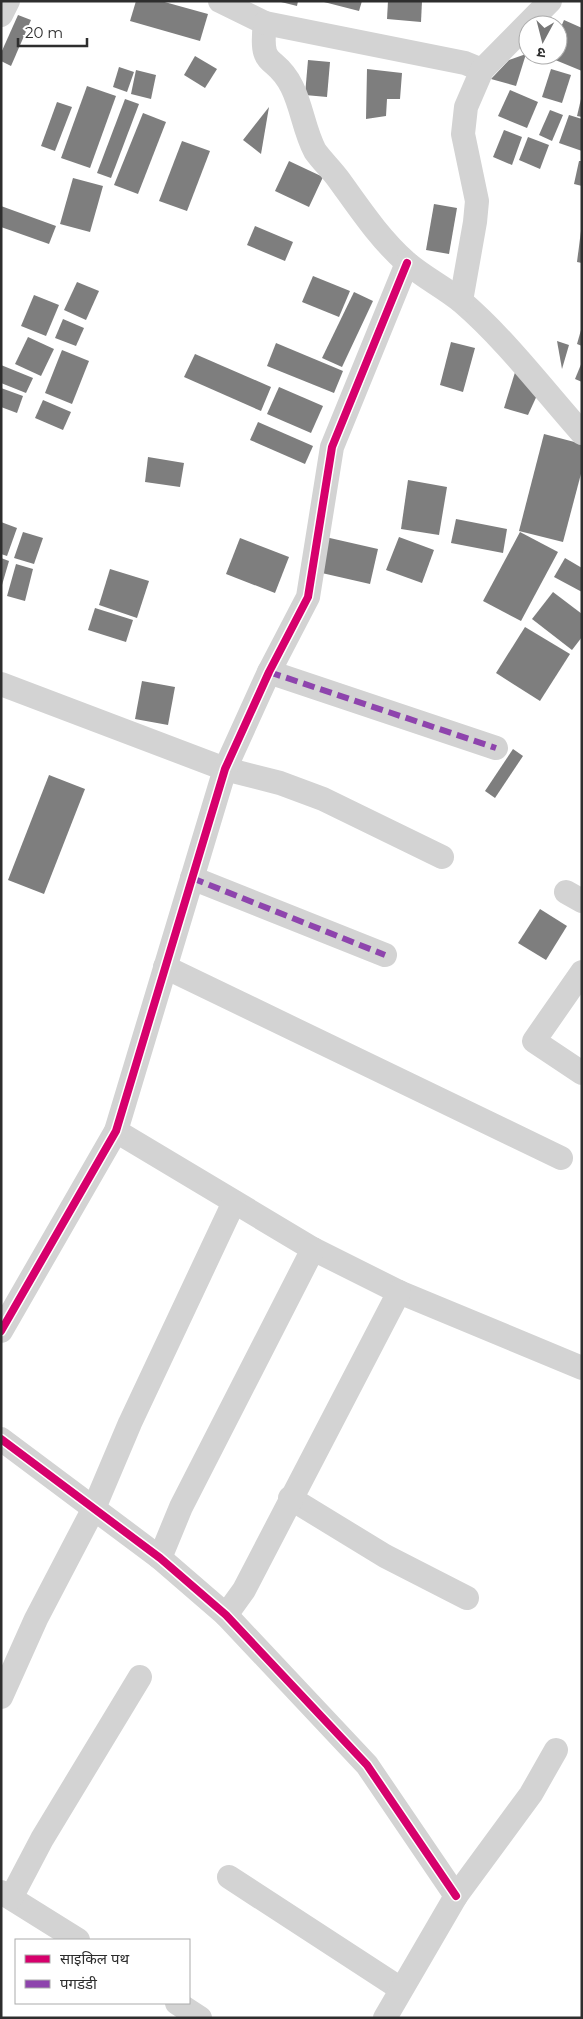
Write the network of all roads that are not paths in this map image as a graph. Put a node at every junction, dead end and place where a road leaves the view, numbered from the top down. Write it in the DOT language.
graph roads {
  1 [pos="8,1"];
  2 [pos="220,1"];
  3 [pos="550,1"];
  4 [pos="1,15"];
  5 [pos="265,22"];
  6 [pos="482,70"];
  7 [pos="407,263"];
  8 [pos="461,301"];
  9 [pos="582,433"];
  10 [pos="269,672"];
  11 [pos="1,684"];
  12 [pos="496,748"];
  13 [pos="225,769"];
  14 [pos="442,857"];
  15 [pos="192,878"];
  16 [pos="385,955"];
  17 [pos="166,967"];
  18 [pos="582,972"];
  19 [pos="582,1072"];
  20 [pos="116,1130"];
  21 [pos="561,1158"];
  22 [pos="234,1202"];
  23 [pos="313,1249"];
  24 [pos="399,1292"];
  25 [pos="1,1331"];
  26 [pos="582,1368"];
  27 [pos="1,1439"];
  28 [pos="290,1498"];
  29 [pos="94,1508"];
  30 [pos="160,1558"];
  31 [pos="466,1598"];
  32 [pos="226,1616"];
  33 [pos="140,1677"];
  34 [pos="1,1696"];
  35 [pos="556,1750"];
  36 [pos="229,1877"];
  37 [pos="6,1895"];
  38 [pos="456,1896"];
  39 [pos="76,1939"];
  40 [pos="401,1989"];
  41 [pos="179,2004"];
  42 [pos="200,2018"];
  43 [pos="385,2018"];
  1 -- 4 [label="street"];
  2 -- 5 [label="street"];
  3 -- 6 [label="street"];
  5 -- 6 [label="street"];
  5 -- 7 [label="street"];
  6 -- 8 [label="street"];
  7 -- 8 [label="street"];
  7 -- 10 [label="street"];
  8 -- 9 [label="street"];
  10 -- 12 [label="street"];
  10 -- 13 [label="street"];
  11 -- 13 [label="street"];
  13 -- 14 [label="street"];
  13 -- 15 [label="street"];
  15 -- 16 [label="street"];
  15 -- 17 [label="street"];
  17 -- 20 [label="street"];
  17 -- 21 [label="street"];
  18 -- 19 [label="street"];
  20 -- 22 [label="street"];
  20 -- 25 [label="street"];
  22 -- 23 [label="street"];
  22 -- 29 [label="street"];
  23 -- 24 [label="street"];
  23 -- 30 [label="street"];
  24 -- 26 [label="street"];
  24 -- 28 [label="street"];
  27 -- 29 [label="street"];
  28 -- 31 [label="street"];
  28 -- 32 [label="street"];
  29 -- 30 [label="street"];
  29 -- 34 [label="street"];
  30 -- 32 [label="street"];
  32 -- 38 [label="street"];
  33 -- 37 [label="street"];
  35 -- 38 [label="street"];
  36 -- 40 [label="street"];
  37 -- 39 [label="street"];
  38 -- 40 [label="street"];
  40 -- 43 [label="street"];
  41 -- 42 [label="street"];
}
